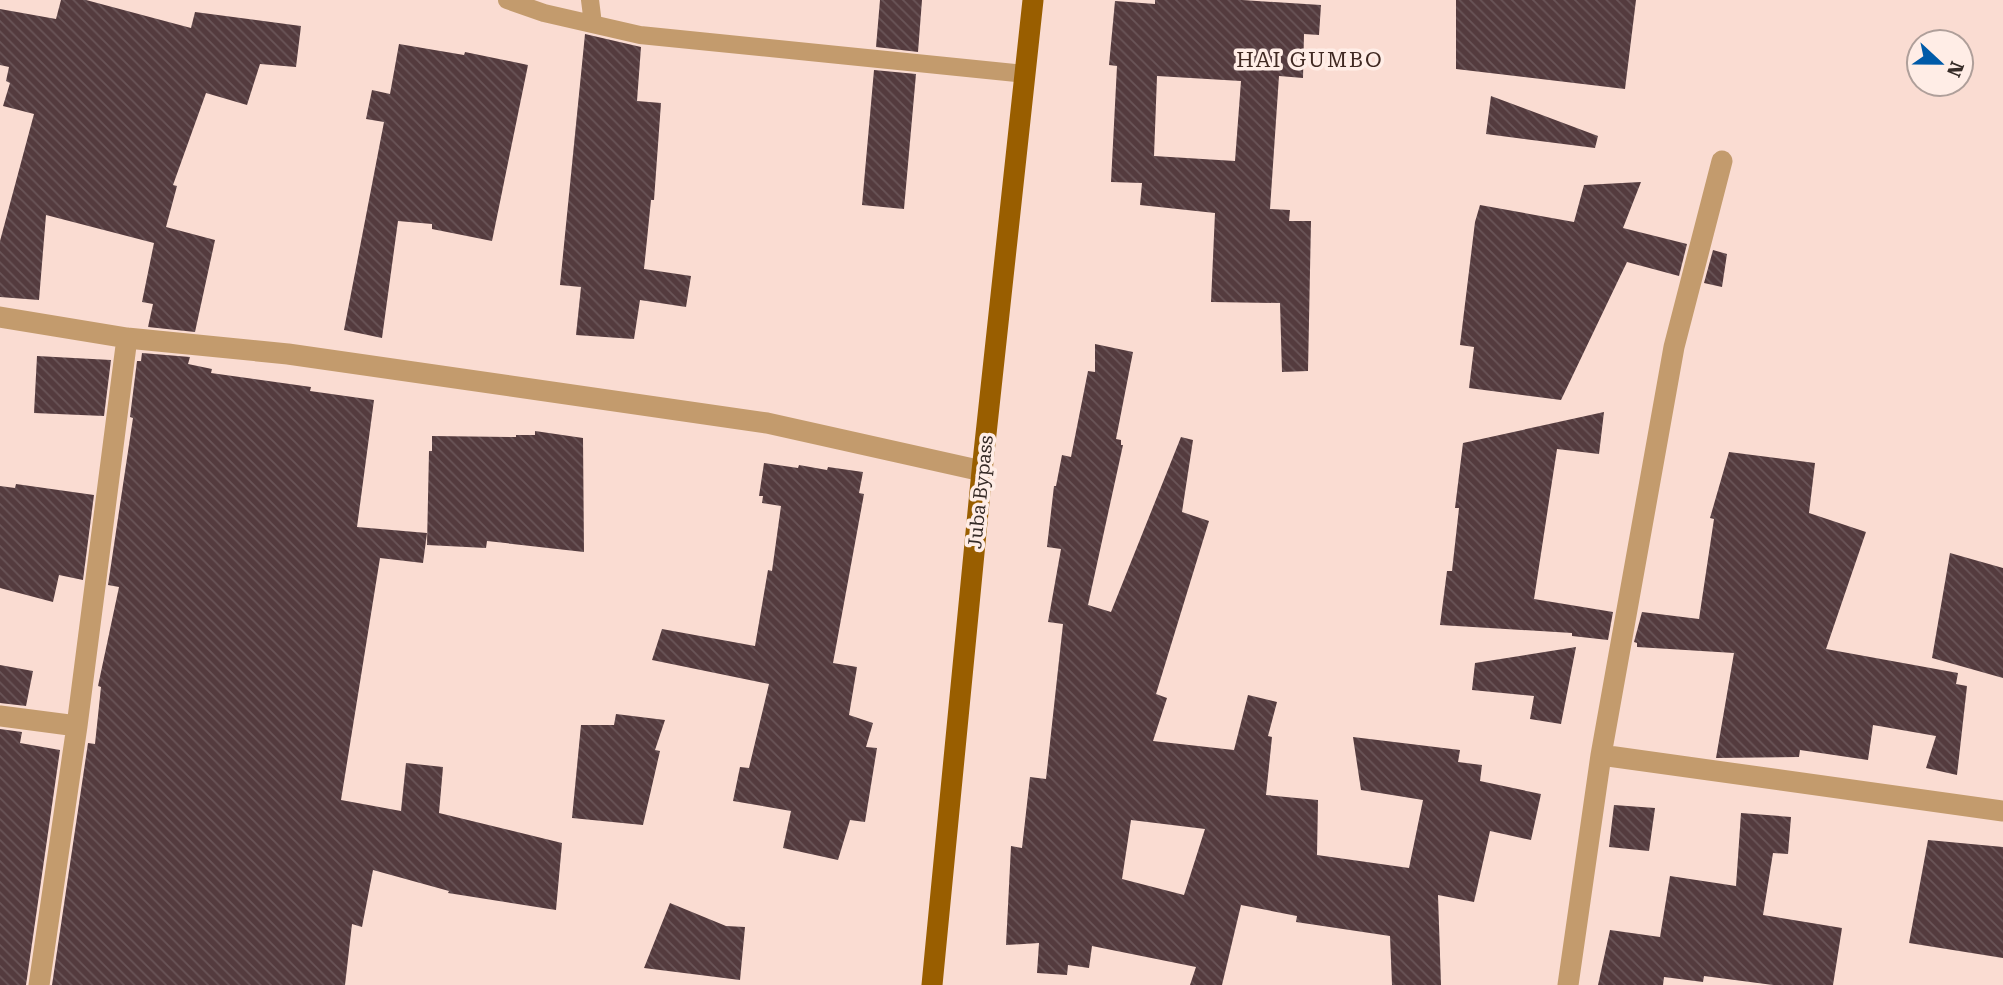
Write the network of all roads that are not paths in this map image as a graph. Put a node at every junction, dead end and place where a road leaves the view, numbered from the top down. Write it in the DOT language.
graph roads {
  1 [pos="507,0"];
  2 [pos="590,0"];
  3 [pos="1033,0"];
  4 [pos="593,24"];
  5 [pos="1026,74"];
  6 [pos="1722,161"];
  7 [pos="0,317"];
  8 [pos="127,338"];
  9 [pos="982,471"];
  10 [pos="0,716"];
  11 [pos="77,726"];
  12 [pos="1601,755"];
  13 [pos="2003,811"];
  14 [pos="39,985"];
  15 [pos="932,985"];
  16 [pos="1568,985"];
  1 -- 4 [label="lane"];
  2 -- 4 [label="lane"];
  3 -- 5 [label="main road, Juba Bypass"];
  4 -- 5 [label="lane"];
  5 -- 9 [label="main road, Juba Bypass"];
  6 -- 12 [label="street"];
  7 -- 8 [label="street"];
  8 -- 9 [label="street"];
  8 -- 11 [label="street"];
  9 -- 15 [label="main road, Juba Bypass"];
  10 -- 11 [label="street"];
  11 -- 14 [label="street"];
  12 -- 13 [label="street"];
  12 -- 16 [label="street"];
}
